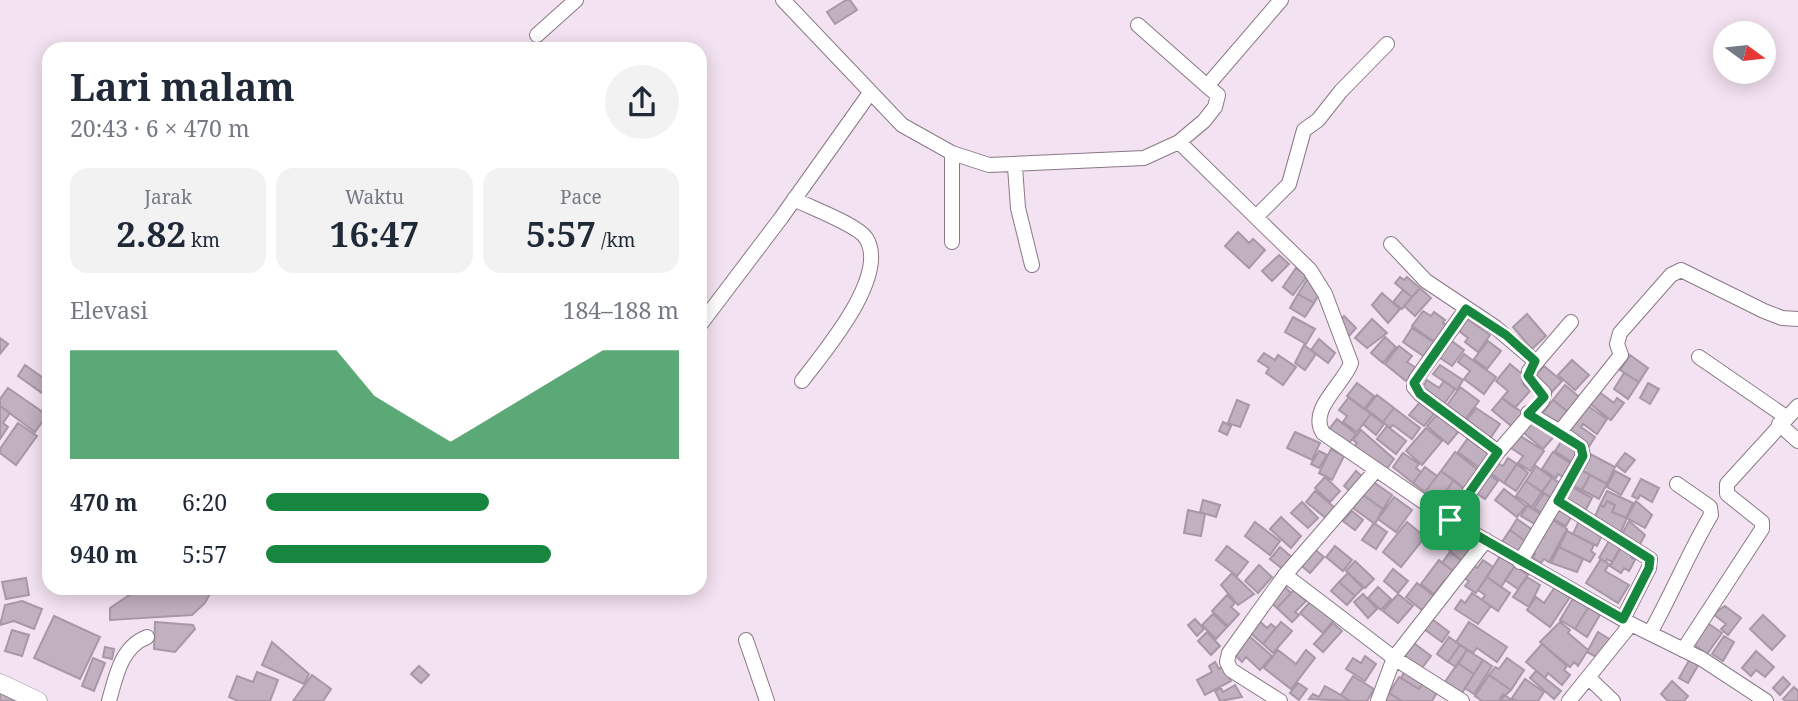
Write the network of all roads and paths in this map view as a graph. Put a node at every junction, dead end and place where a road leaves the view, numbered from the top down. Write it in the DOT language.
graph roads {
  1 [pos="576,0"];
  2 [pos="783,0"];
  3 [pos="1281,0"];
  4 [pos="1138,25"];
  5 [pos="537,35"];
  6 [pos="1387,44"];
  7 [pos="1207,86"];
  8 [pos="870,93"];
  9 [pos="1179,142"];
  10 [pos="952,153"];
  11 [pos="1015,167"];
  12 [pos="794,200"];
  13 [pos="1256,217"];
  14 [pos="952,242"];
  15 [pos="1391,244"];
  16 [pos="1032,265"];
  17 [pos="1466,309"];
  18 [pos="707,315"];
  19 [pos="1798,319"];
  20 [pos="1571,322"];
  21 [pos="1699,356"];
  22 [pos="1535,361"];
  23 [pos="802,381"];
  24 [pos="1798,406"];
  25 [pos="1528,414"];
  26 [pos="1783,420"];
  27 [pos="1562,433"];
  28 [pos="1798,441"];
  29 [pos="1498,452"];
  30 [pos="1376,470"];
  31 [pos="1677,484"];
  32 [pos="1558,501"];
  33 [pos="1450,520"];
  34 [pos="1486,540"];
  35 [pos="1520,562"];
  36 [pos="1285,575"];
  37 [pos="1627,622"];
  38 [pos="1650,633"];
  39 [pos="147,637"];
  40 [pos="746,640"];
  41 [pos="1683,650"];
  42 [pos="1394,658"];
  43 [pos="1590,679"];
  44 [pos="0,683"];
  45 [pos="38,701"];
  46 [pos="109,701"];
  47 [pos="767,701"];
  48 [pos="1280,701"];
  49 [pos="1378,701"];
  50 [pos="1462,701"];
  51 [pos="1569,701"];
  52 [pos="1613,701"];
  53 [pos="1766,701"];
  1 -- 5 [label="street"];
  2 -- 8 [label="street"];
  3 -- 7 [label="street"];
  4 -- 7 [label="street"];
  6 -- 13 [label="street"];
  7 -- 9 [label="street"];
  8 -- 10 [label="street"];
  8 -- 12 [label="street"];
  9 -- 11 [label="street"];
  9 -- 13 [label="street"];
  10 -- 11 [label="street"];
  10 -- 14 [label="street"];
  11 -- 16 [label="street"];
  12 -- 18 [label="street"];
  12 -- 23 [label="street"];
  13 -- 30 [label="street"];
  15 -- 17 [label="street"];
  17 -- 22 [label="street"];
  17 -- 29 [label="street"];
  19 -- 27 [label="street"];
  20 -- 22 [label="street"];
  21 -- 26 [label="street"];
  22 -- 25 [label="street"];
  24 -- 26 [label="street"];
  25 -- 27 [label="street"];
  25 -- 29 [label="street"];
  26 -- 28 [label="street"];
  26 -- 41 [label="street"];
  27 -- 32 [label="street"];
  29 -- 33 [label="street"];
  30 -- 33 [label="street"];
  30 -- 36 [label="street"];
  31 -- 38 [label="street"];
  32 -- 35 [label="street"];
  32 -- 37 [label="street"];
  33 -- 34 [label="street"];
  34 -- 35 [label="street"];
  34 -- 42 [label="street"];
  35 -- 37 [label="street"];
  36 -- 42 [label="street"];
  36 -- 48 [label="street"];
  37 -- 38 [label="street"];
  37 -- 43 [label="street"];
  38 -- 41 [label="street"];
  39 -- 46 [label="street"];
  40 -- 47 [label="street"];
  41 -- 53 [label="street"];
  42 -- 49 [label="street"];
  42 -- 50 [label="street"];
  43 -- 51 [label="street"];
  43 -- 52 [label="street"];
  44 -- 45 [label="main road"];
}
